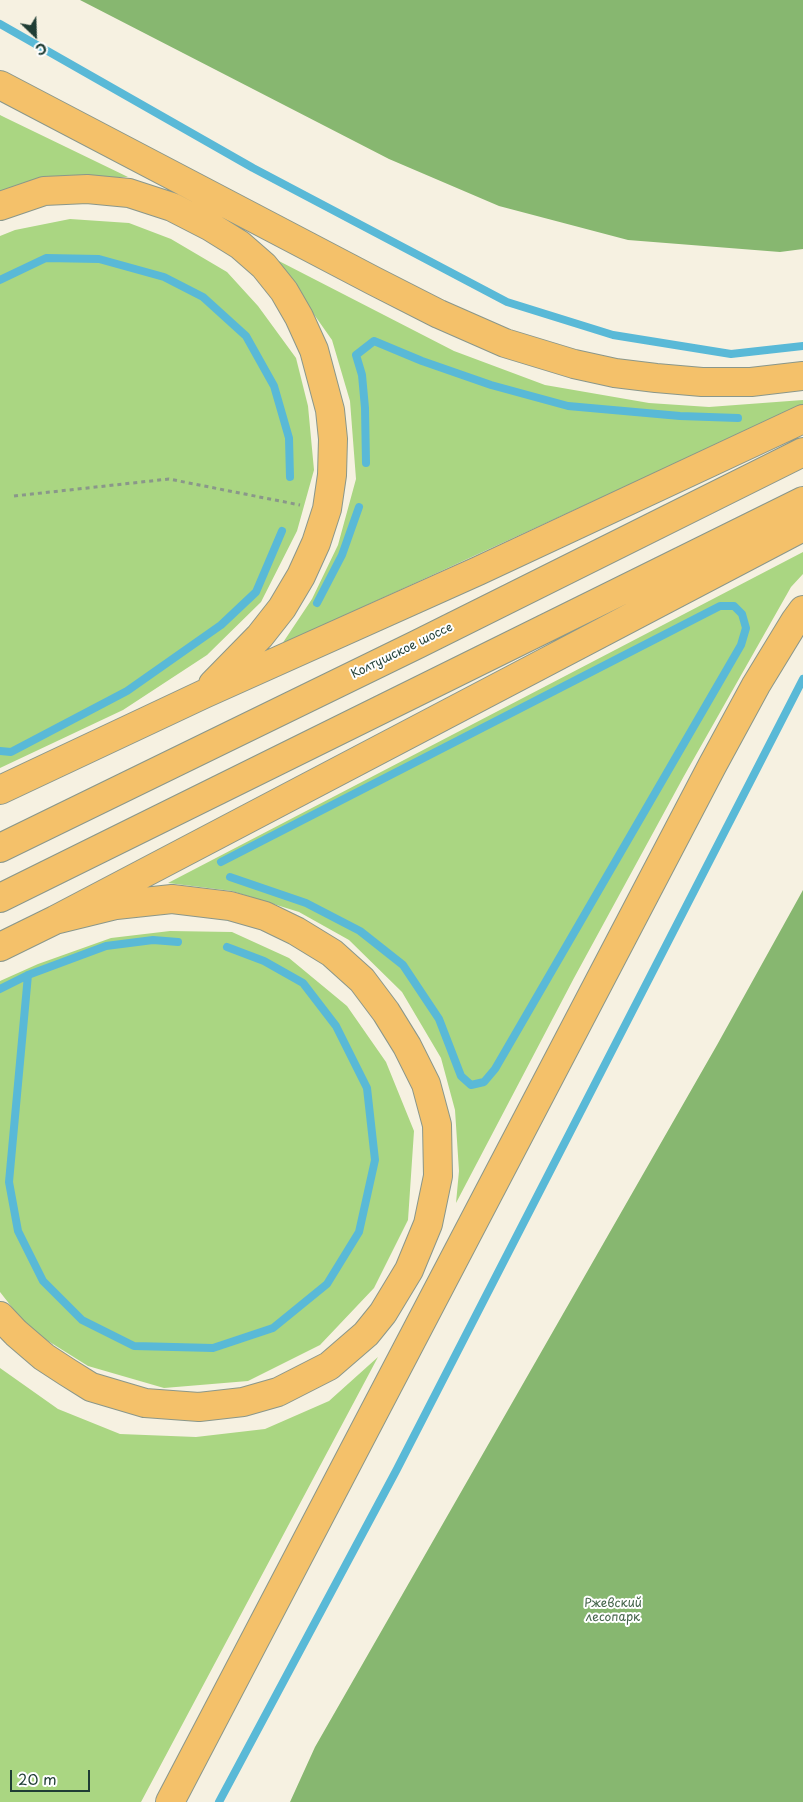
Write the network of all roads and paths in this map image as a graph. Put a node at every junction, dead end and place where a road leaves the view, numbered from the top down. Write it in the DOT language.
graph roads {
  1 [pos="0,85"];
  2 [pos="0,206"];
  3 [pos="803,376"];
  4 [pos="803,419"];
  5 [pos="803,452"];
  6 [pos="14,496"];
  7 [pos="803,502"];
  8 [pos="328,509"];
  9 [pos="803,526"];
  10 [pos="803,610"];
  11 [pos="204,694"];
  12 [pos="0,790"];
  13 [pos="0,848"];
  14 [pos="0,898"];
  15 [pos="55,920"];
  16 [pos="0,947"];
  17 [pos="0,1316"];
  18 [pos="170,1802"];
  1 -- 3 [label="main road"];
  2 -- 8 [label="main road"];
  4 -- 11 [label="main road"];
  5 -- 13 [label="main road, Колтушское шоссе"];
  6 -- 8 [label="path"];
  7 -- 14 [label="main road"];
  8 -- 11 [label="main road"];
  9 -- 15 [label="main road"];
  10 -- 18 [label="main road"];
  11 -- 12 [label="main road"];
  15 -- 16 [label="main road"];
  15 -- 17 [label="main road"];
}
